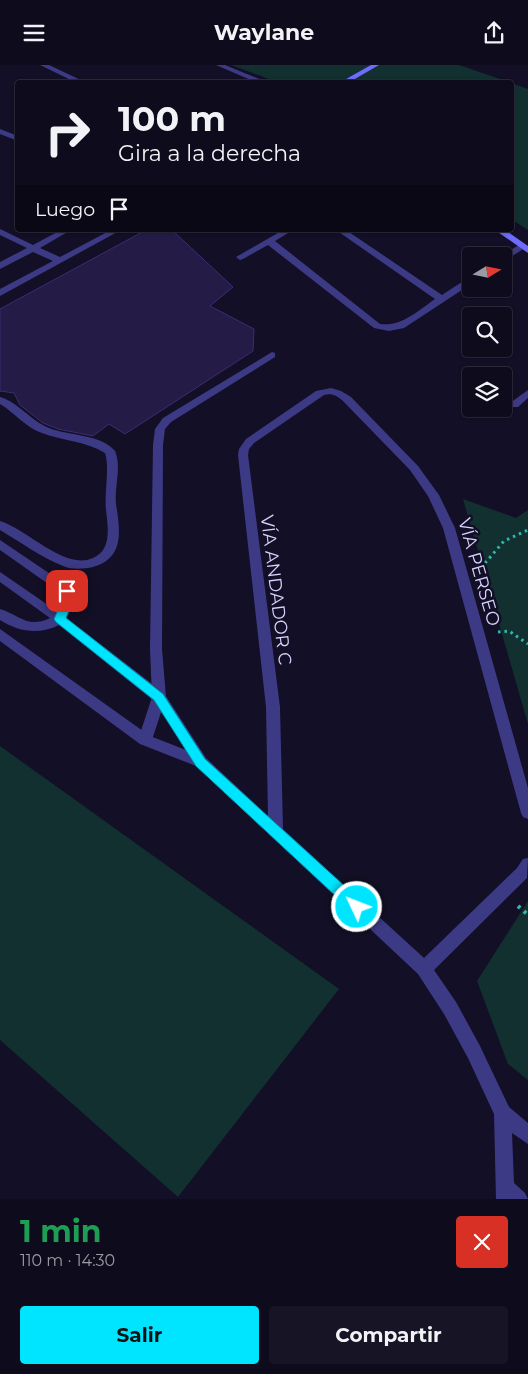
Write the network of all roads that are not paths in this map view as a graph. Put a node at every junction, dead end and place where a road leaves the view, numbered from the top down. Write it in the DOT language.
graph roads {
  1 [pos="43,65"];
  2 [pos="219,65"];
  3 [pos="376,65"];
  4 [pos="77,80"];
  5 [pos="258,80"];
  6 [pos="348,80"];
  7 [pos="0,131"];
  8 [pos="15,138"];
  9 [pos="0,232"];
  10 [pos="63,232"];
  11 [pos="113,232"];
  12 [pos="285,232"];
  13 [pos="343,232"];
  14 [pos="502,232"];
  15 [pos="269,241"];
  16 [pos="525,248"];
  17 [pos="32,249"];
  18 [pos="512,255"];
  19 [pos="240,257"];
  20 [pos="60,261"];
  21 [pos="0,266"];
  22 [pos="462,286"];
  23 [pos="0,293"];
  24 [pos="441,299"];
  25 [pos="272,355"];
  26 [pos="320,393"];
  27 [pos="528,393"];
  28 [pos="0,400"];
  29 [pos="514,405"];
  30 [pos="0,525"];
  31 [pos="0,544"];
  32 [pos="0,576"];
  33 [pos="0,615"];
  34 [pos="60,619"];
  35 [pos="0,634"];
  36 [pos="158,697"];
  37 [pos="145,740"];
  38 [pos="201,762"];
  39 [pos="528,813"];
  40 [pos="276,831"];
  41 [pos="528,864"];
  42 [pos="424,969"];
  43 [pos="503,1113"];
  44 [pos="528,1135"];
  45 [pos="510,1195"];
  1 -- 4 [label="street"];
  2 -- 5 [label="street"];
  3 -- 6 [label="street"];
  7 -- 8 [label="street"];
  9 -- 17 [label="street"];
  10 -- 17 [label="street"];
  11 -- 20 [label="street"];
  12 -- 15 [label="street"];
  13 -- 24 [label="street"];
  14 -- 16 [label="street"];
  15 -- 19 [label="street"];
  15 -- 24 [label="street"];
  16 -- 18 [label="street"];
  17 -- 20 [label="street"];
  17 -- 21 [label="street"];
  20 -- 23 [label="street"];
  22 -- 24 [label="street"];
  25 -- 36 [label="street"];
  26 -- 39 [label="street, VÍA PERSEO"];
  26 -- 40 [label="street, VÍA ANDADOR C"];
  27 -- 29 [label="street"];
  28 -- 30 [label="street"];
  31 -- 34 [label="street"];
  32 -- 34 [label="street"];
  33 -- 34 [label="street"];
  34 -- 36 [label="street"];
  35 -- 37 [label="street"];
  36 -- 37 [label="street"];
  36 -- 38 [label="street"];
  37 -- 38 [label="street"];
  38 -- 40 [label="street"];
  40 -- 42 [label="street"];
  41 -- 42 [label="street"];
  42 -- 43 [label="street"];
  43 -- 44 [label="street"];
  43 -- 45 [label="street"];
}
